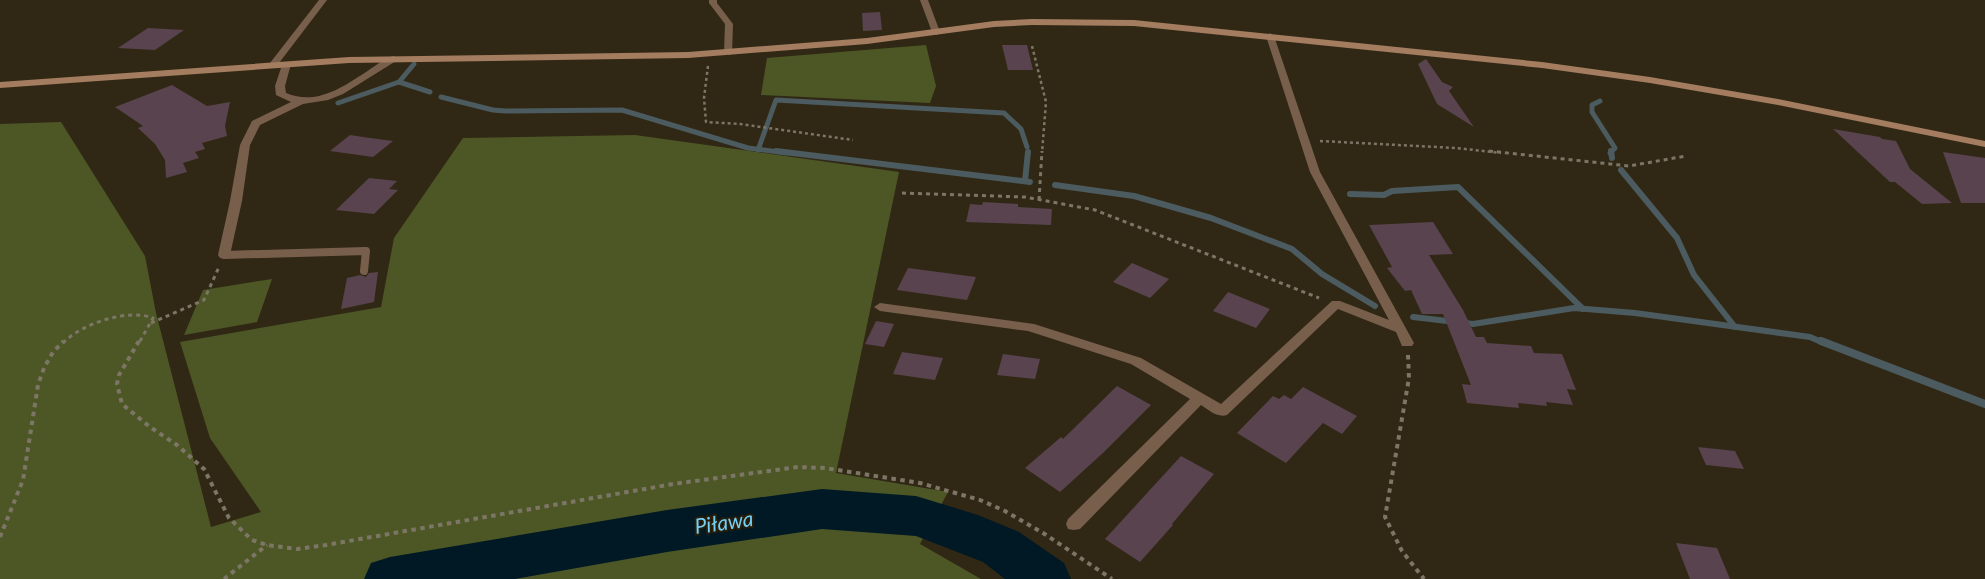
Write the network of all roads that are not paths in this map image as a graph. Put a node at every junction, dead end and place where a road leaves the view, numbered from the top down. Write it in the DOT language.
graph roads {
  1 [pos="324,0"];
  2 [pos="713,0"];
  3 [pos="924,0"];
  4 [pos="936,32"];
  5 [pos="1270,36"];
  6 [pos="729,52"];
  7 [pos="393,59"];
  8 [pos="286,64"];
  9 [pos="272,65"];
  10 [pos="0,85"];
  11 [pos="302,101"];
  12 [pos="1985,144"];
  13 [pos="224,255"];
  14 [pos="364,271"];
  15 [pos="880,307"];
  16 [pos="1401,329"];
  17 [pos="1407,343"];
  18 [pos="1199,398"];
  19 [pos="1074,524"];
  1 -- 9 [label="street"];
  2 -- 6 [label="street"];
  3 -- 4 [label="street"];
  4 -- 5 [label="street"];
  4 -- 6 [label="street"];
  5 -- 12 [label="street"];
  5 -- 16 [label="street"];
  6 -- 7 [label="street"];
  7 -- 8 [label="street"];
  7 -- 11 [label="street"];
  8 -- 9 [label="street"];
  8 -- 11 [label="street"];
  9 -- 10 [label="street"];
  11 -- 13 [label="street"];
  13 -- 14 [label="lane"];
  15 -- 18 [label="street"];
  16 -- 17 [label="street"];
  16 -- 18 [label="street"];
  18 -- 19 [label="street"];
}
